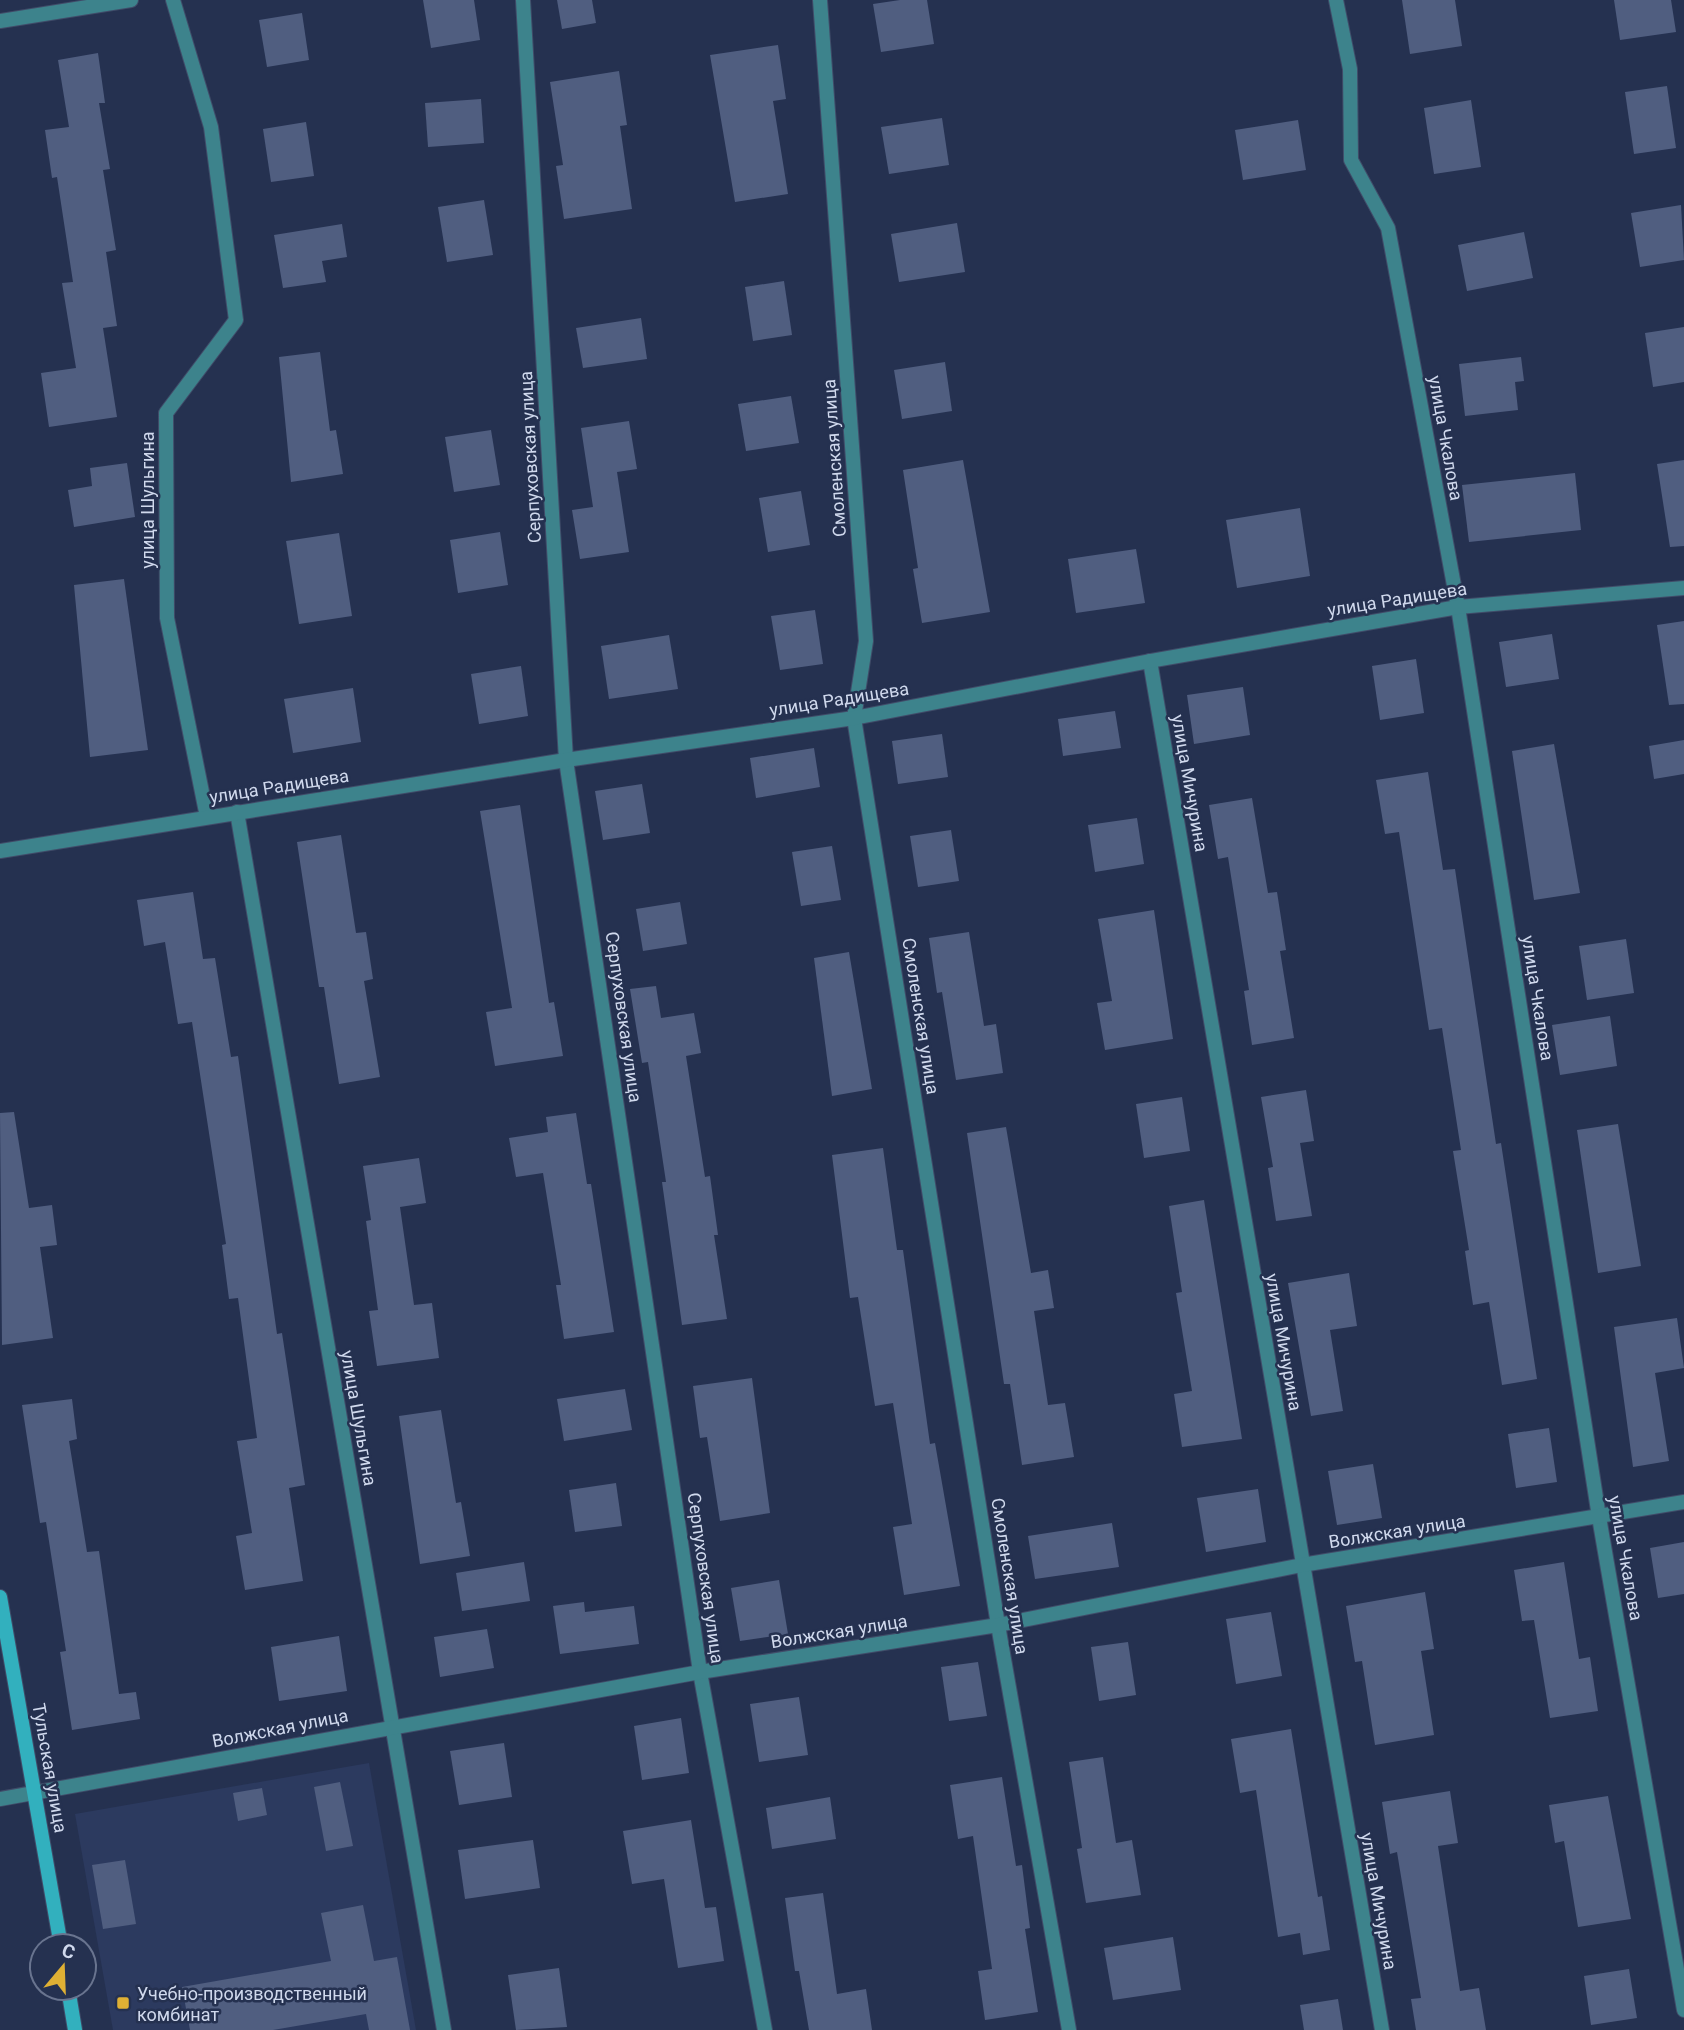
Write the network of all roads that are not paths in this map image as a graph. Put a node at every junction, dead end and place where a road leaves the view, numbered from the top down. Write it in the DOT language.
graph roads {
  1 [pos="131,0"];
  2 [pos="173,0"];
  3 [pos="523,0"];
  4 [pos="820,0"];
  5 [pos="1336,0"];
  6 [pos="0,20"];
  7 [pos="1684,588"];
  8 [pos="1458,607"];
  9 [pos="1150,661"];
  10 [pos="854,718"];
  11 [pos="566,760"];
  12 [pos="237,812"];
  13 [pos="207,817"];
  14 [pos="0,851"];
  15 [pos="1684,1502"];
  16 [pos="1599,1517"];
  17 [pos="1302,1565"];
  18 [pos="0,1597"];
  19 [pos="998,1625"];
  20 [pos="700,1672"];
  21 [pos="391,1726"];
  22 [pos="35,1794"];
  23 [pos="0,1799"];
  24 [pos="59,1932"];
  25 [pos="70,2002"];
  26 [pos="1684,2010"];
  27 [pos="75,2030"];
  28 [pos="444,2030"];
  29 [pos="765,2030"];
  30 [pos="1069,2030"];
  31 [pos="1381,2030"];
  1 -- 6 [label="street"];
  2 -- 13 [label="street, улица Шульгина"];
  3 -- 11 [label="street, Серпуховская улица"];
  4 -- 10 [label="street, Смоленская улица"];
  5 -- 8 [label="street, улица Чкалова"];
  7 -- 8 [label="street, улица Радищева"];
  8 -- 9 [label="street, улица Радищева"];
  8 -- 16 [label="street, улица Чкалова"];
  9 -- 10 [label="street, улица Радищева"];
  9 -- 17 [label="street, улица Мичурина"];
  10 -- 11 [label="street, улица Радищева"];
  10 -- 19 [label="street, Смоленская улица"];
  11 -- 12 [label="street, улица Радищева"];
  11 -- 20 [label="street, Серпуховская улица"];
  12 -- 13 [label="street, улица Радищева"];
  12 -- 21 [label="street, улица Шульгина"];
  13 -- 14 [label="street, улица Радищева"];
  15 -- 16 [label="street, Волжская улица"];
  16 -- 17 [label="street, Волжская улица"];
  16 -- 26 [label="street, улица Чкалова"];
  17 -- 19 [label="street, Волжская улица"];
  17 -- 31 [label="street, улица Мичурина"];
  18 -- 22 [label="main road, Тульская улица"];
  19 -- 20 [label="street, Волжская улица"];
  19 -- 30 [label="street, Смоленская улица"];
  20 -- 21 [label="street, Волжская улица"];
  20 -- 29 [label="street, Серпуховская улица"];
  21 -- 22 [label="street, Волжская улица"];
  21 -- 28 [label="street, улица Шульгина"];
  22 -- 23 [label="street, Волжская улица"];
  22 -- 24 [label="main road, Тульская улица"];
  25 -- 27 [label="main road"];
}
